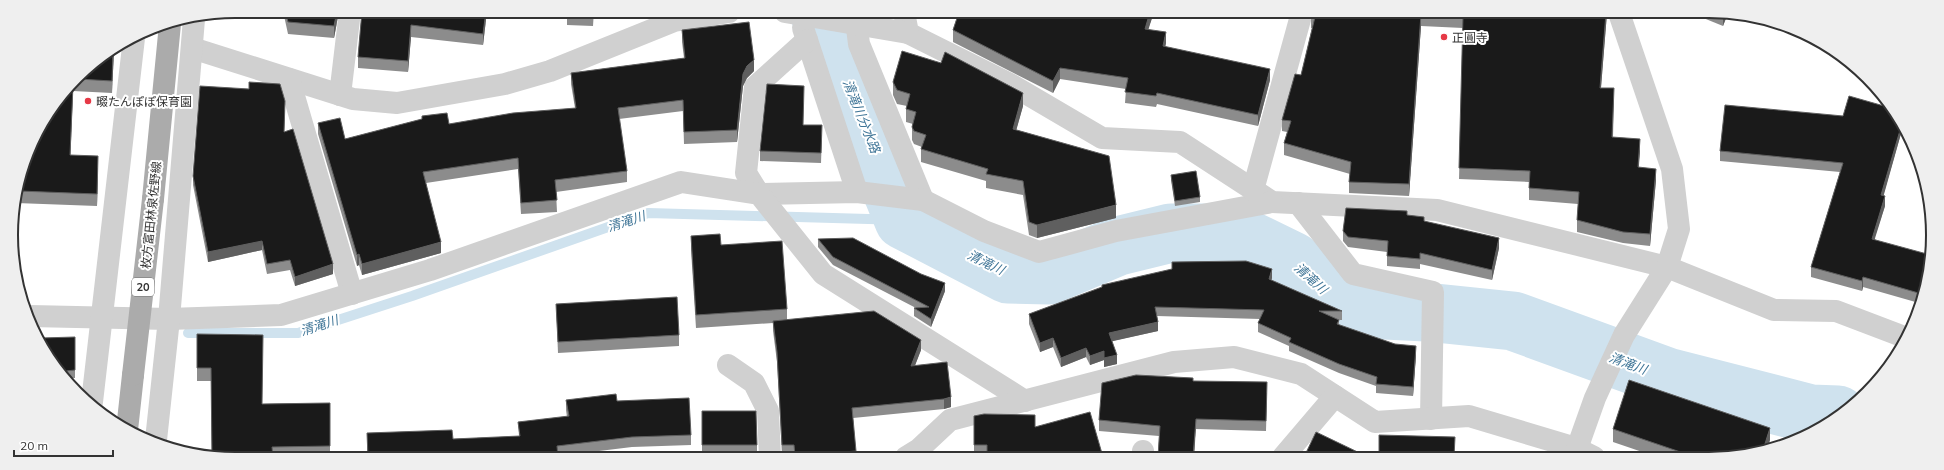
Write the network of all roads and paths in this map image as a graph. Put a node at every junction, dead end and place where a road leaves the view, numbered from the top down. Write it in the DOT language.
graph roads {
  1 [pos="349,18"];
  2 [pos="692,18"];
  3 [pos="800,18"];
  4 [pos="820,18"];
  5 [pos="856,18"];
  6 [pos="905,18"];
  7 [pos="1300,18"];
  8 [pos="1621,18"];
  9 [pos="194,22"];
  10 [pos="170,28"];
  11 [pos="908,33"];
  12 [pos="807,40"];
  13 [pos="133,43"];
  14 [pos="192,48"];
  15 [pos="289,79"];
  16 [pos="340,95"];
  17 [pos="1253,190"];
  18 [pos="865,193"];
  19 [pos="916,199"];
  20 [pos="764,200"];
  21 [pos="1272,202"];
  22 [pos="1298,203"];
  23 [pos="1668,266"];
  24 [pos="352,294"];
  25 [pos="34,316"];
  26 [pos="101,317"];
  27 [pos="169,319"];
  28 [pos="1901,336"];
  29 [pos="728,365"];
  30 [pos="1335,396"];
  31 [pos="92,398"];
  32 [pos="1025,401"];
  33 [pos="1431,418"];
  34 [pos="128,424"];
  35 [pos="156,437"];
  36 [pos="770,452"];
  37 [pos="916,452"];
  38 [pos="1287,452"];
  39 [pos="1575,452"];
  40 [pos="1581,452"];
  1 -- 16 [label="street"];
  2 -- 16 [label="street"];
  3 -- 12 [label="street"];
  4 -- 11 [label="street, bridge"];
  5 -- 19 [label="street"];
  6 -- 11 [label="street"];
  7 -- 17 [label="street"];
  8 -- 23 [label="street"];
  9 -- 14 [label="street"];
  10 -- 34 [label="main road, 枚方富田林泉佐野線 / 20, bridge"];
  11 -- 17 [label="street"];
  12 -- 18 [label="street"];
  12 -- 20 [label="street"];
  13 -- 26 [label="street"];
  14 -- 15 [label="street"];
  14 -- 27 [label="street"];
  15 -- 16 [label="street"];
  15 -- 24 [label="street"];
  17 -- 21 [label="street"];
  18 -- 19 [label="street"];
  18 -- 20 [label="street"];
  19 -- 21 [label="street"];
  20 -- 24 [label="street"];
  20 -- 32 [label="street"];
  21 -- 22 [label="street"];
  22 -- 23 [label="street"];
  22 -- 33 [label="street"];
  23 -- 28 [label="street"];
  23 -- 40 [label="street"];
  24 -- 27 [label="street"];
  25 -- 26 [label="street"];
  26 -- 27 [label="street"];
  26 -- 31 [label="street"];
  27 -- 35 [label="street"];
  29 -- 36 [label="street"];
  30 -- 32 [label="street"];
  30 -- 33 [label="street"];
  30 -- 38 [label="street"];
  32 -- 37 [label="street"];
  33 -- 39 [label="street"];
}
